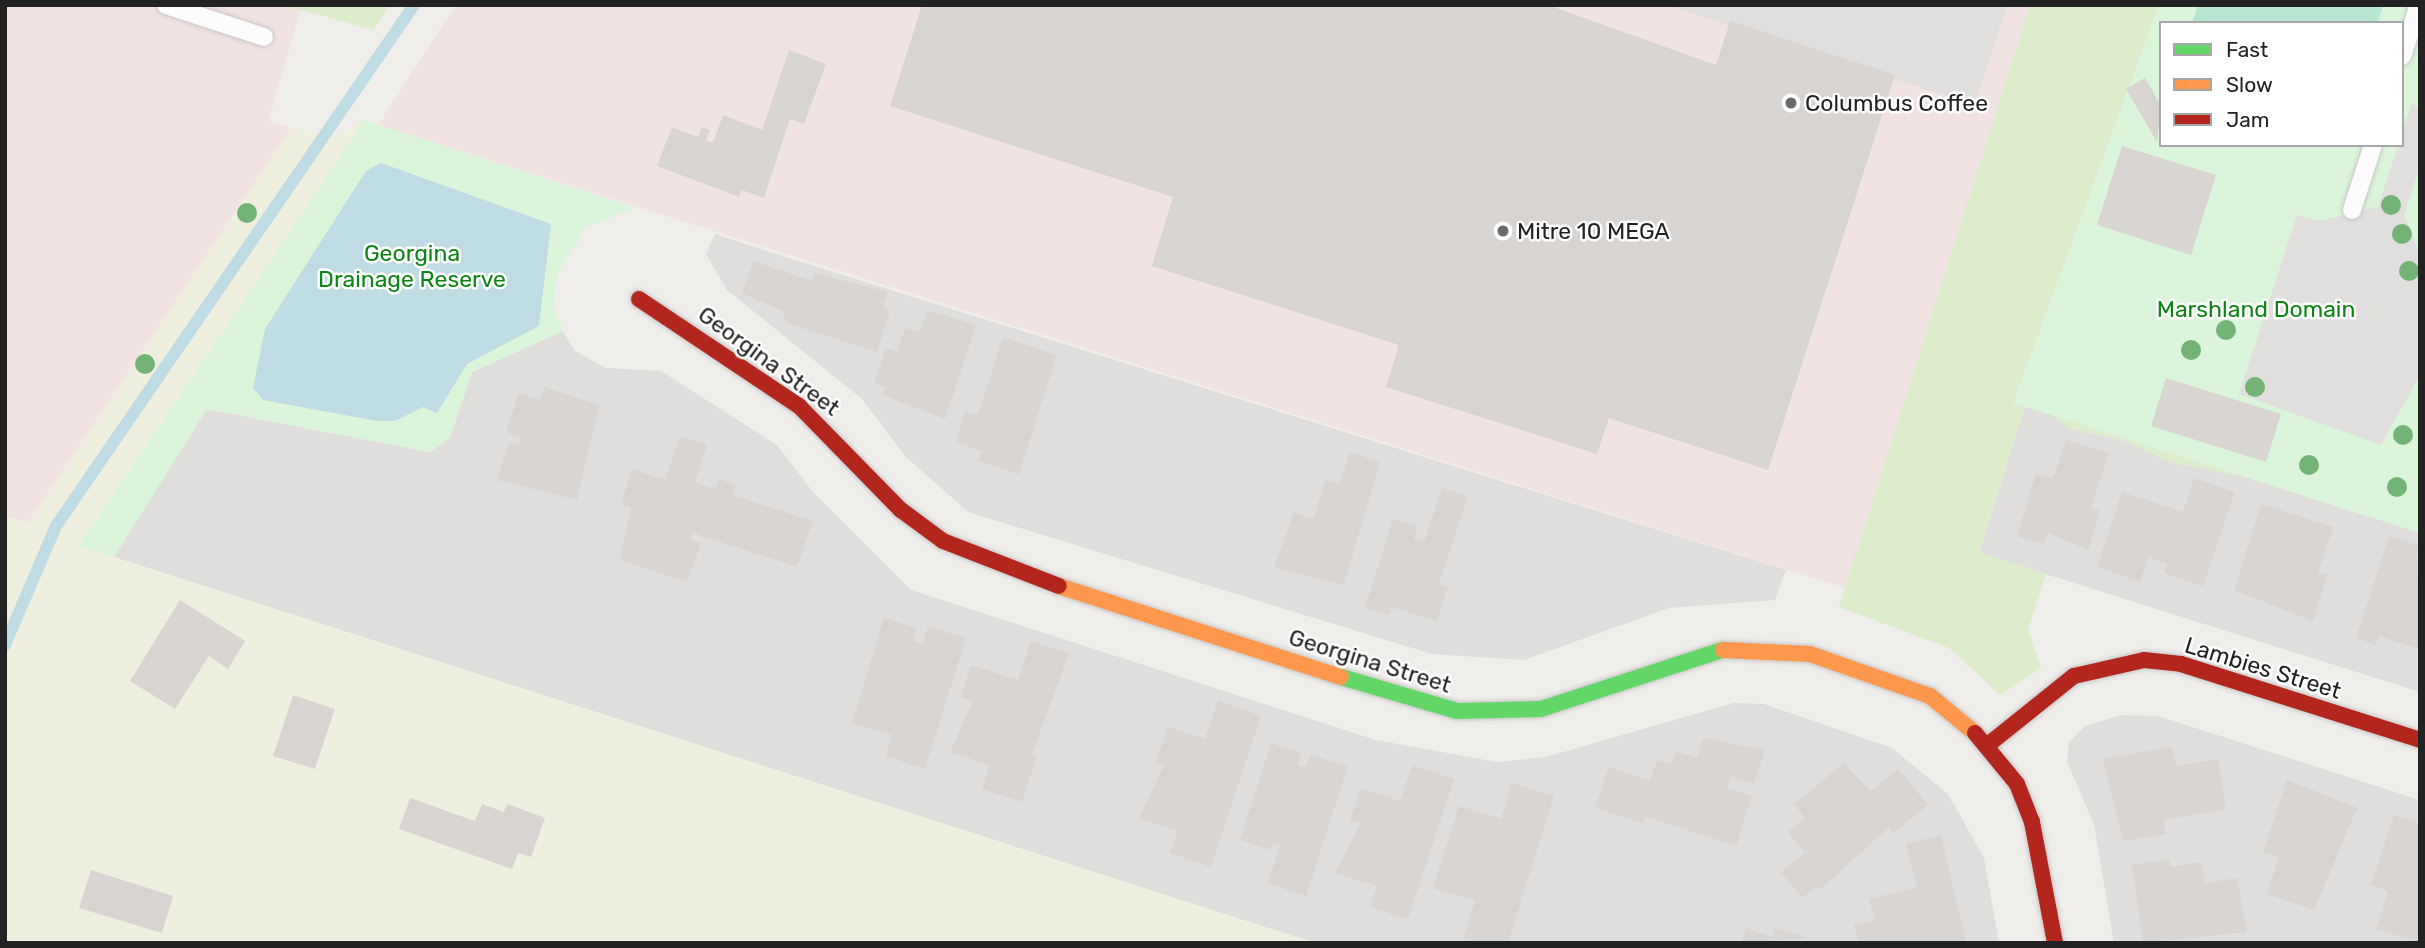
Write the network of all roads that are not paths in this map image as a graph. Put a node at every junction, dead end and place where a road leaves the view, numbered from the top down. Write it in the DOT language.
graph roads {
  1 [pos="166,5"];
  2 [pos="2419,5"];
  3 [pos="264,37"];
  4 [pos="2404,50"];
  5 [pos="2372,147"];
  6 [pos="2352,210"];
  7 [pos="639,299"];
  8 [pos="2420,740"];
  9 [pos="1989,744"];
  10 [pos="2055,943"];
  1 -- 3 [label="lane"];
  2 -- 4 [label="lane"];
  5 -- 6 [label="lane"];
  7 -- 9 [label="street, Georgina Street"];
  8 -- 9 [label="street, Lambies Street"];
  9 -- 10 [label="street, Georgina Street"];
}
